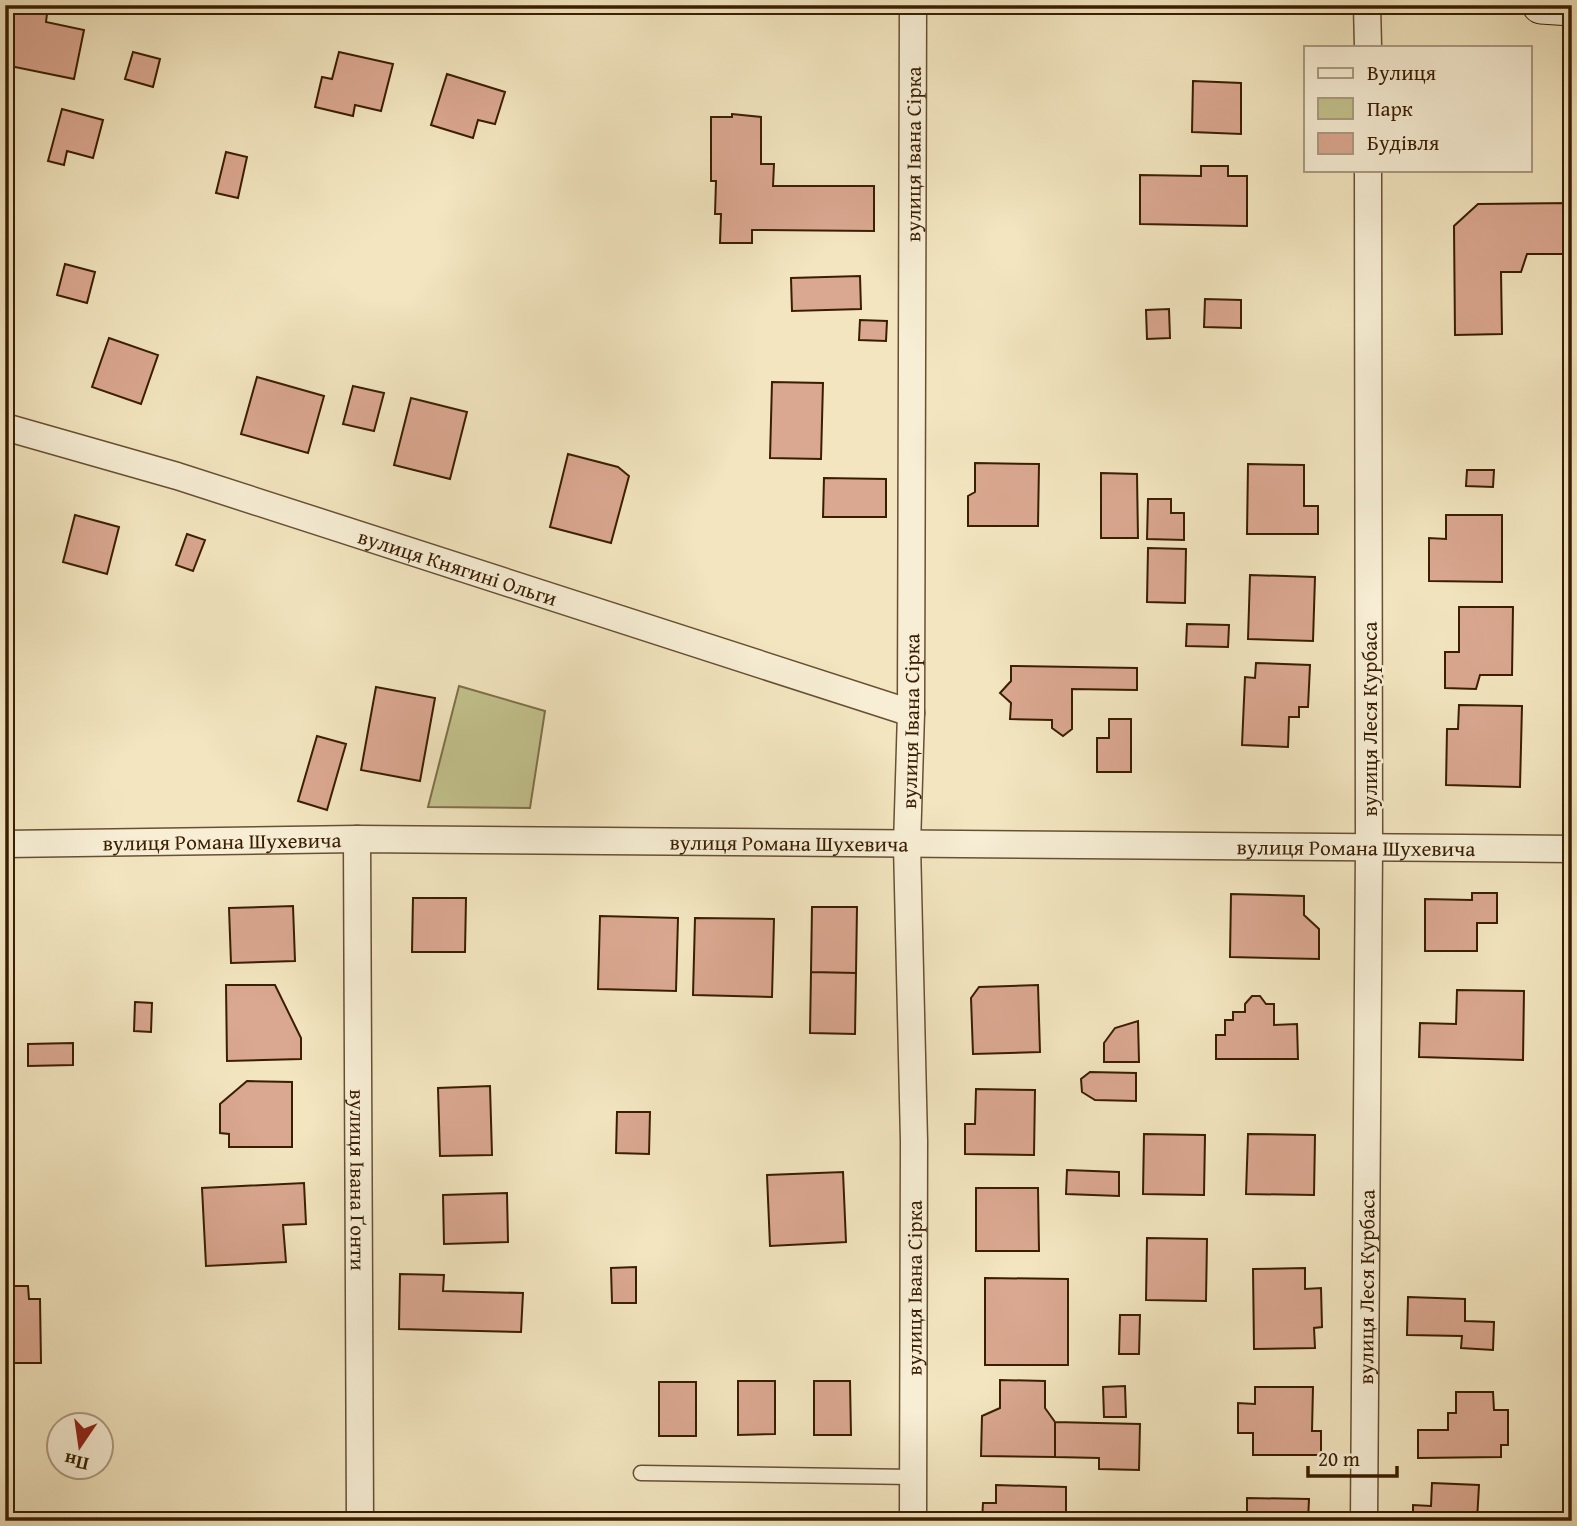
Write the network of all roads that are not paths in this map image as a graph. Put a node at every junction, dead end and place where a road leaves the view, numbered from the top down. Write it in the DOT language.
graph roads {
  1 [pos="913,5"];
  2 [pos="1367,5"];
  3 [pos="1541,5"];
  4 [pos="1572,7"];
  5 [pos="1368,46"];
  6 [pos="1368,172"];
  7 [pos="5,427"];
  8 [pos="911,713"];
  9 [pos="357,839"];
  10 [pos="5,844"];
  11 [pos="907,845"];
  12 [pos="1369,849"];
  13 [pos="1572,849"];
  14 [pos="641,1473"];
  15 [pos="913,1477"];
  16 [pos="360,1521"];
  17 [pos="913,1521"];
  18 [pos="1364,1521"];
  1 -- 8 [label="street, вулиця Івана Сірка"];
  2 -- 5 [label="street"];
  3 -- 4 [label="street"];
  6 -- 12 [label="street, вулиця Леся Курбаса"];
  7 -- 8 [label="street, вулиця Княгині Ольги"];
  8 -- 11 [label="street, вулиця Івана Сірка"];
  9 -- 10 [label="street, вулиця Романа Шухевича"];
  9 -- 11 [label="street, вулиця Романа Шухевича"];
  9 -- 16 [label="street, вулиця Івана Ґонти"];
  11 -- 12 [label="street, вулиця Романа Шухевича"];
  11 -- 15 [label="street, вулиця Івана Сірка"];
  12 -- 13 [label="street, вулиця Романа Шухевича"];
  12 -- 18 [label="street, вулиця Леся Курбаса"];
  14 -- 15 [label="lane"];
  15 -- 17 [label="street, вулиця Івана Сірка"];
}
